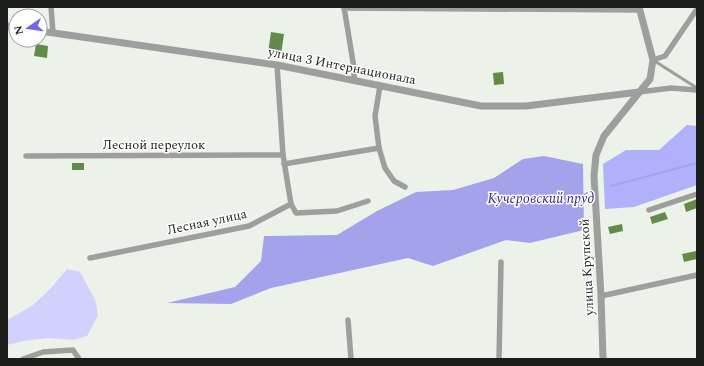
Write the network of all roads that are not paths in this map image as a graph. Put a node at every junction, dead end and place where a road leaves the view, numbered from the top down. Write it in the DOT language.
graph roads {
  1 [pos="52,7"];
  2 [pos="344,7"];
  3 [pos="639,9"];
  4 [pos="697,9"];
  5 [pos="48,32"];
  6 [pos="53,33"];
  7 [pos="653,60"];
  8 [pos="277,65"];
  9 [pos="354,81"];
  10 [pos="380,86"];
  11 [pos="697,89"];
  12 [pos="640,92"];
  13 [pos="379,148"];
  14 [pos="283,155"];
  15 [pos="26,156"];
  16 [pos="284,164"];
  17 [pos="405,187"];
  18 [pos="697,194"];
  19 [pos="368,201"];
  20 [pos="290,204"];
  21 [pos="649,210"];
  22 [pos="90,258"];
  23 [pos="501,262"];
  24 [pos="697,275"];
  25 [pos="601,296"];
  26 [pos="348,320"];
  27 [pos="23,359"];
  28 [pos="79,359"];
  29 [pos="351,359"];
  30 [pos="499,359"];
  31 [pos="603,359"];
  1 -- 6 [label="street"];
  2 -- 3 [label="street"];
  2 -- 9 [label="street"];
  3 -- 7 [label="street"];
  4 -- 7 [label="street"];
  5 -- 6 [label="street, улица 3 Интернационала"];
  6 -- 8 [label="street, улица 3 Интернационала"];
  7 -- 11 [label="lane"];
  7 -- 12 [label="street, улица Крупской"];
  8 -- 9 [label="street, улица 3 Интернационала"];
  8 -- 14 [label="street"];
  9 -- 10 [label="street, улица 3 Интернационала"];
  10 -- 12 [label="street, улица 3 Интернационала"];
  10 -- 13 [label="street"];
  11 -- 12 [label="street"];
  12 -- 25 [label="street, улица Крупской"];
  13 -- 16 [label="street"];
  13 -- 17 [label="street"];
  14 -- 15 [label="street, Лесной переулок"];
  14 -- 16 [label="street"];
  16 -- 20 [label="street"];
  18 -- 21 [label="street"];
  19 -- 20 [label="street"];
  20 -- 22 [label="street, Лесная улица"];
  23 -- 30 [label="street"];
  24 -- 25 [label="street"];
  25 -- 31 [label="street, улица Крупской"];
  26 -- 29 [label="street"];
  27 -- 28 [label="street"];
}
